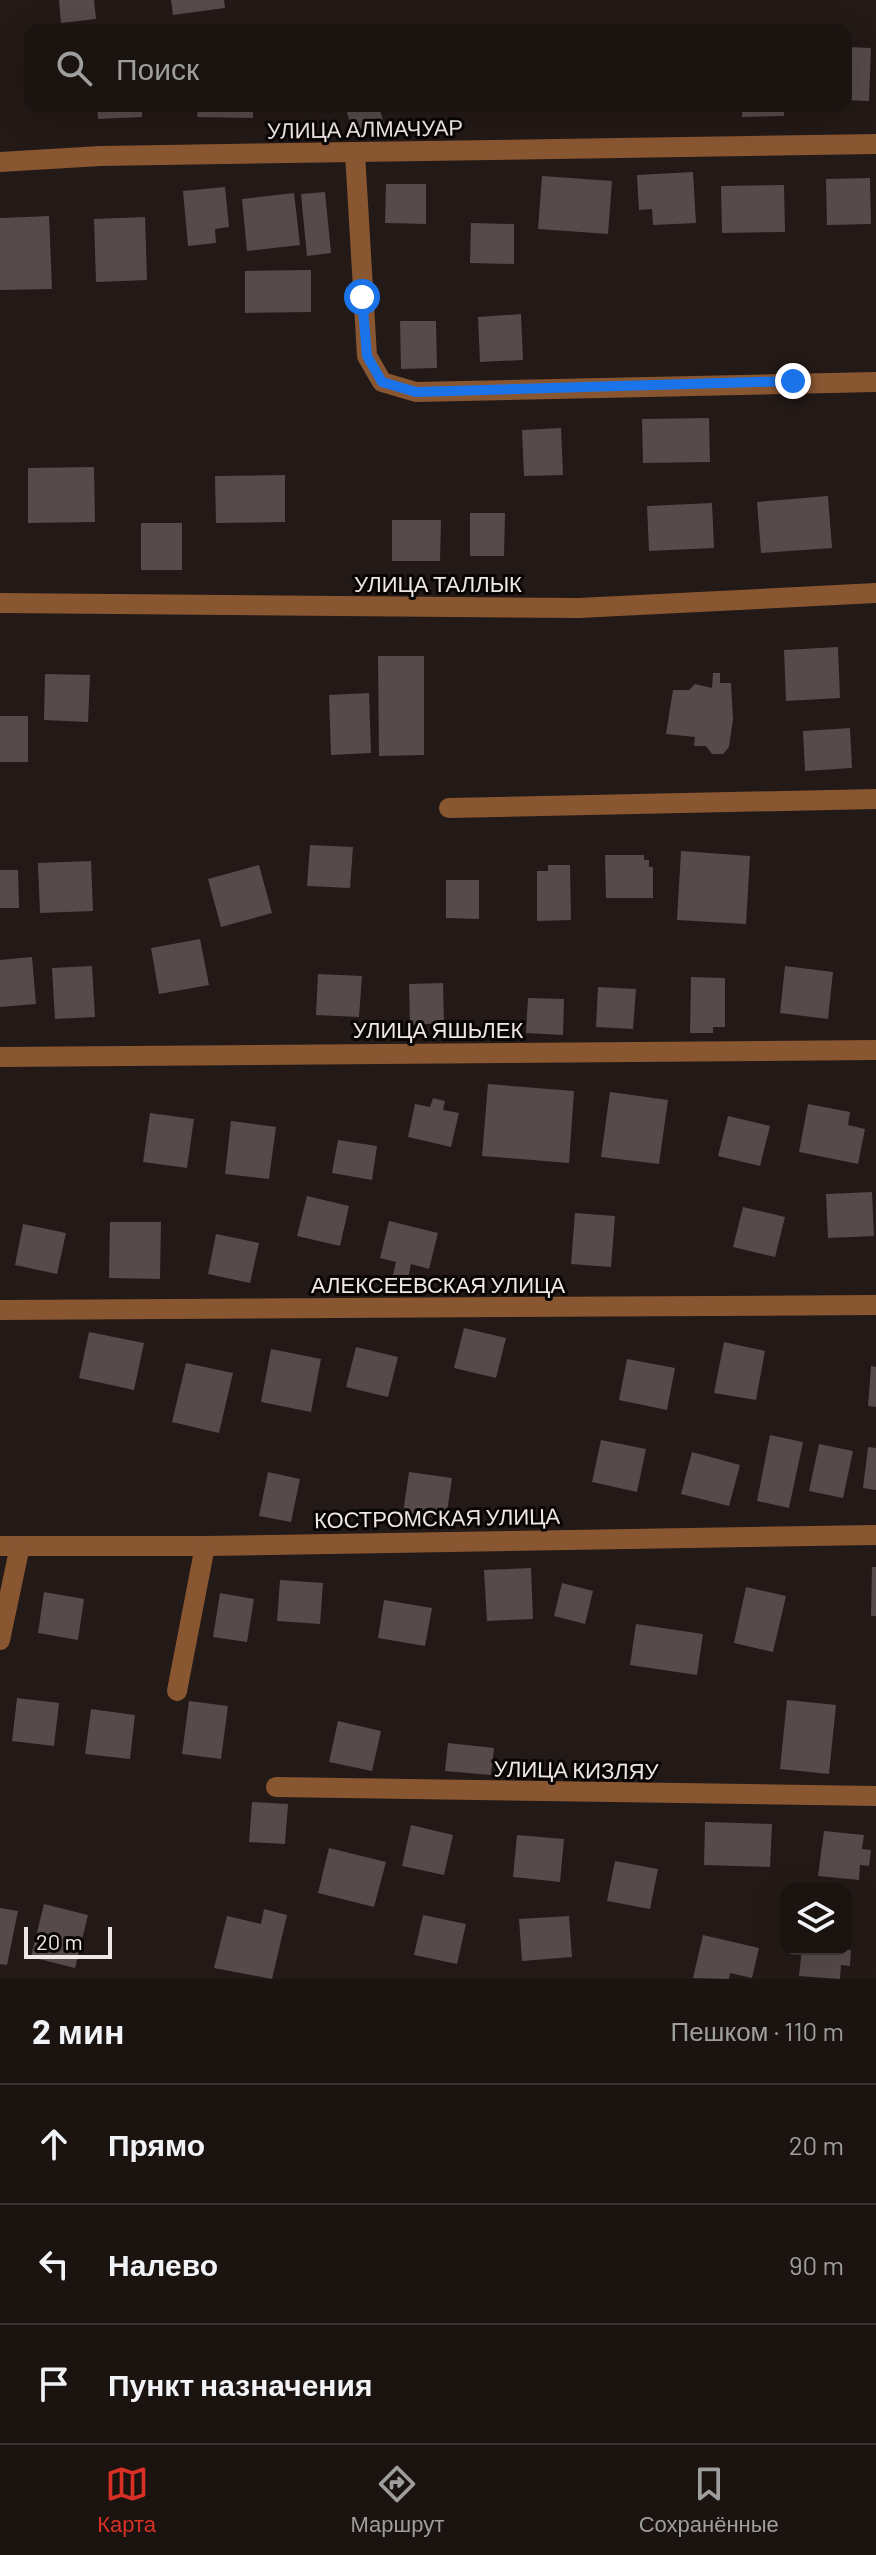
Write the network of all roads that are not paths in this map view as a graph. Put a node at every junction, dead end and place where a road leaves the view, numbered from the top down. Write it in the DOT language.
graph roads {
  1 [pos="876,144"];
  2 [pos="355,153"];
  3 [pos="0,162"];
  4 [pos="876,382"];
  5 [pos="876,593"];
  6 [pos="0,603"];
  7 [pos="876,799"];
  8 [pos="449,808"];
  9 [pos="876,1050"];
  10 [pos="0,1057"];
  11 [pos="876,1305"];
  12 [pos="0,1310"];
  13 [pos="876,1535"];
  14 [pos="10,1546"];
  15 [pos="205,1546"];
  16 [pos="0,1640"];
  17 [pos="177,1691"];
  18 [pos="276,1787"];
  19 [pos="876,1796"];
  1 -- 2 [label="street, УЛИЦА АЛМАЧУАР"];
  2 -- 3 [label="street, УЛИЦА АЛМАЧУАР"];
  2 -- 4 [label="street"];
  5 -- 6 [label="street, УЛИЦА ТАЛЛЫК"];
  7 -- 8 [label="street"];
  9 -- 10 [label="street, УЛИЦА ЯШЬЛЕК"];
  11 -- 12 [label="street, АЛЕКСЕЕВСКАЯ УЛИЦА"];
  13 -- 15 [label="street, КОСТРОМСКАЯ УЛИЦА"];
  14 -- 15 [label="street, КОСТРОМСКАЯ УЛИЦА"];
  14 -- 16 [label="street"];
  15 -- 17 [label="street"];
  18 -- 19 [label="street, УЛИЦА КИЗЛЯУ"];
}
